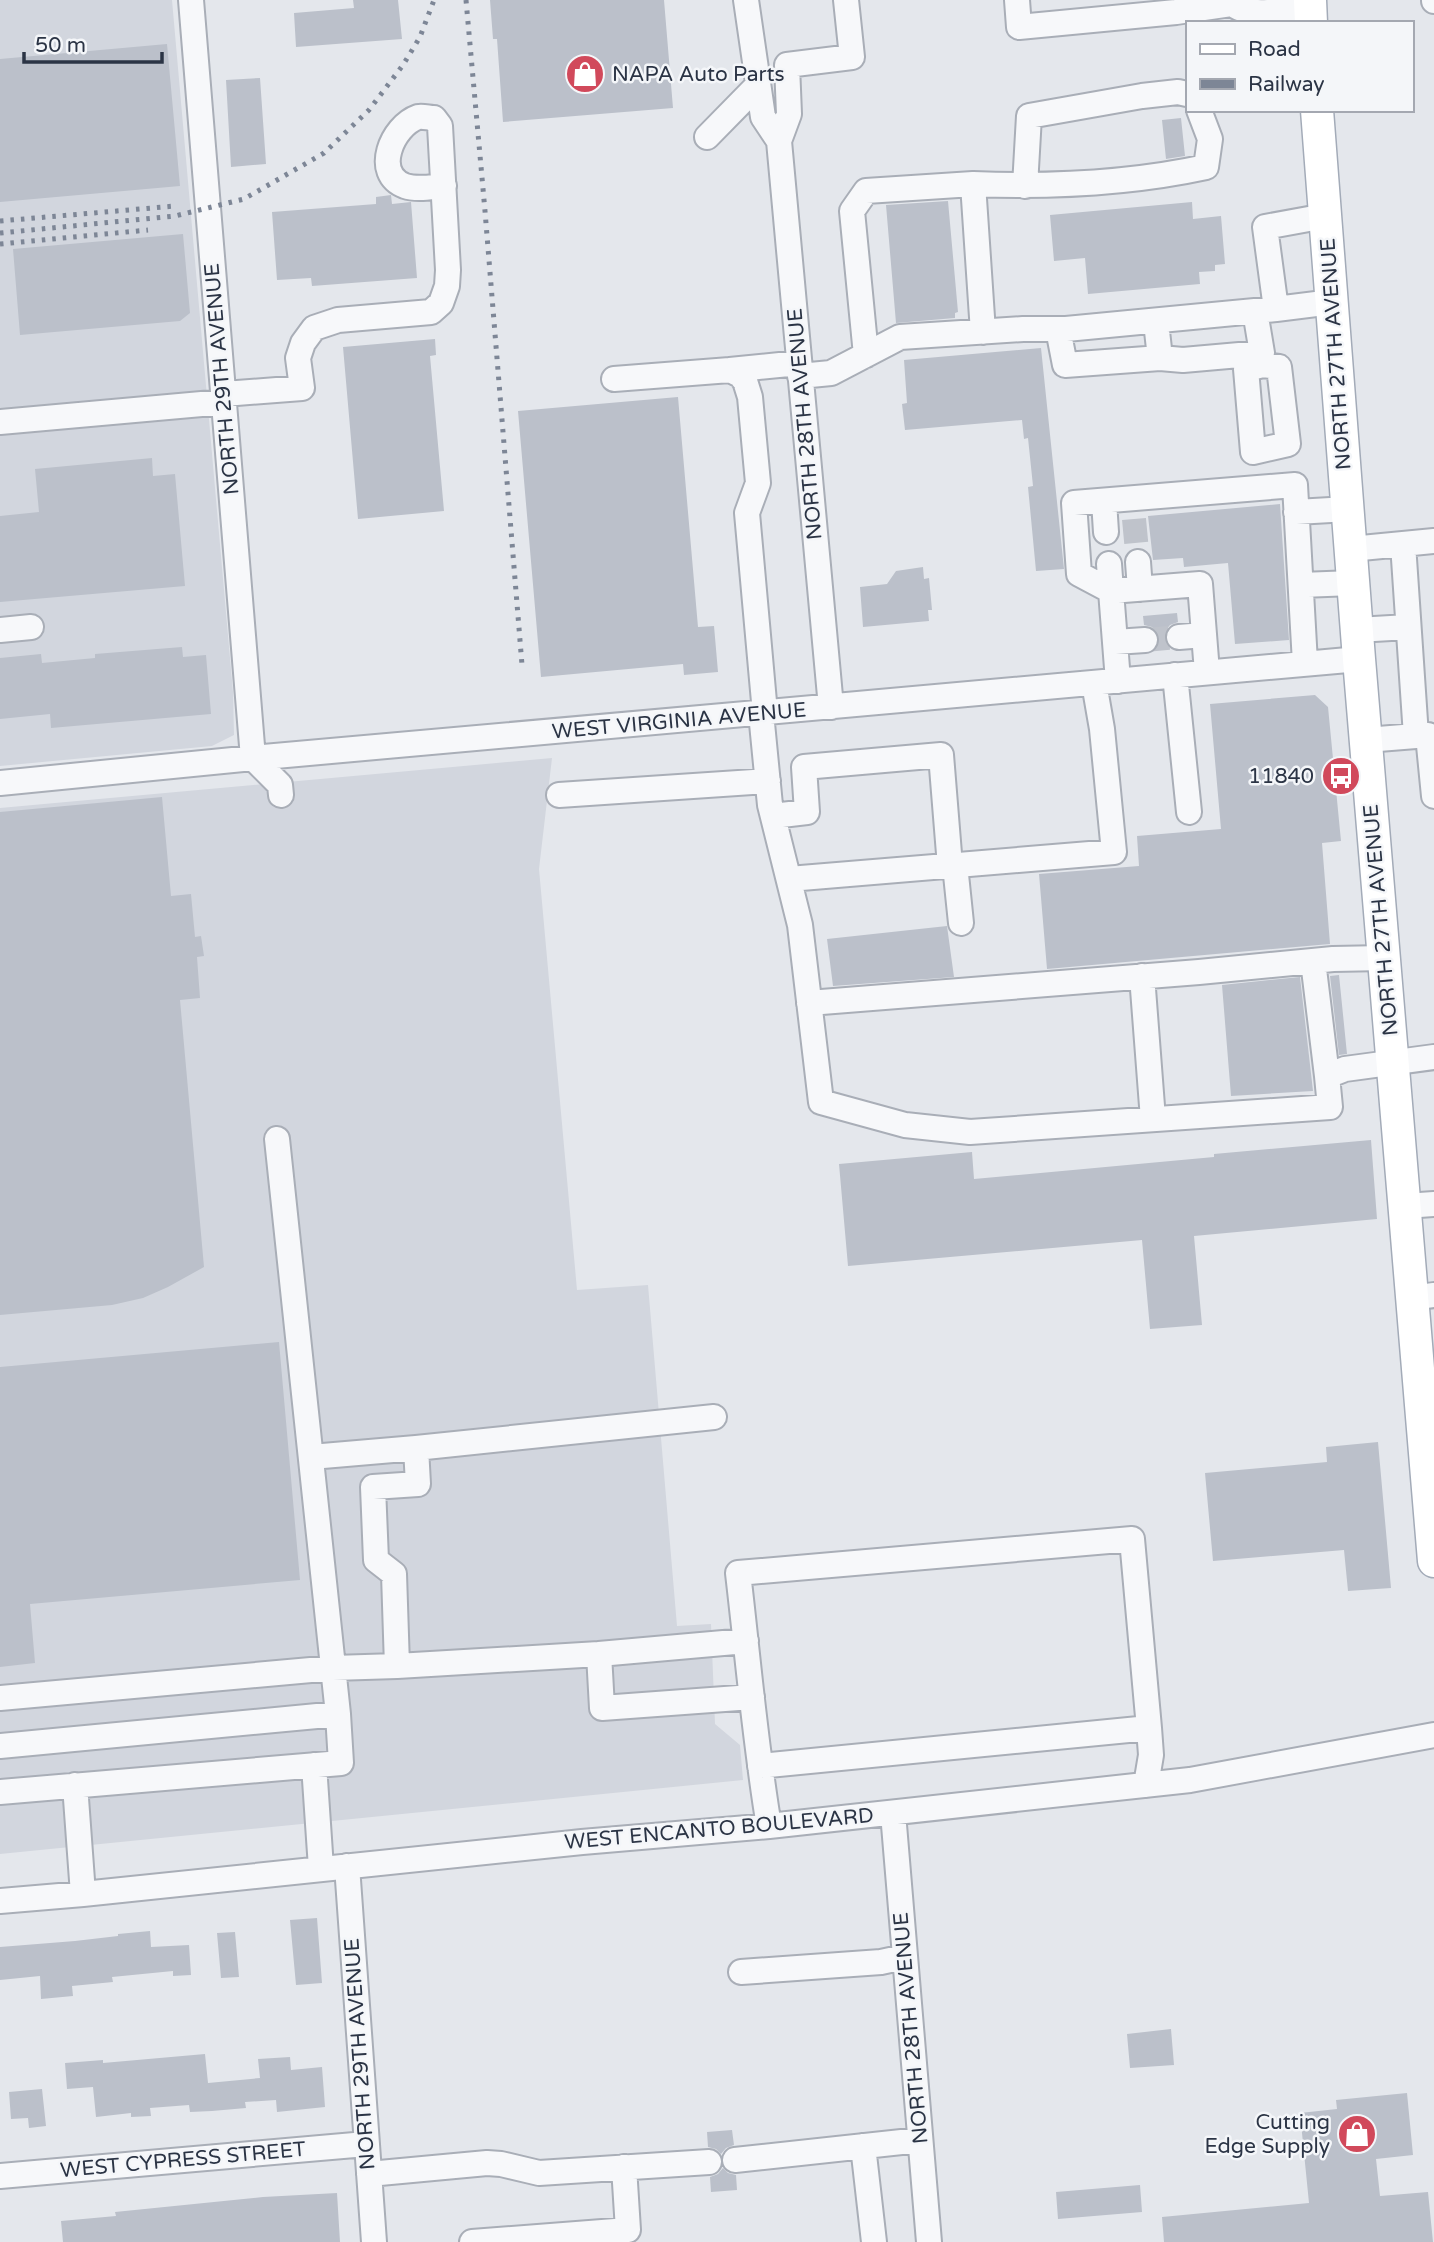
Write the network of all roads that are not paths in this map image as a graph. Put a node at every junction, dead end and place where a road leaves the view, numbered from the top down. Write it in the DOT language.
graph roads {
  1 [pos="191,0"];
  2 [pos="746,0"];
  3 [pos="846,0"];
  4 [pos="1017,0"];
  5 [pos="1230,2"];
  6 [pos="1175,6"];
  7 [pos="1310,7"];
  8 [pos="758,85"];
  9 [pos="1186,94"];
  10 [pos="1200,112"];
  11 [pos="1317,112"];
  12 [pos="707,137"];
  13 [pos="779,141"];
  14 [pos="973,184"];
  15 [pos="444,186"];
  16 [pos="1025,186"];
  17 [pos="1325,216"];
  18 [pos="1332,302"];
  19 [pos="1266,310"];
  20 [pos="1156,321"];
  21 [pos="1058,330"];
  22 [pos="983,332"];
  23 [pos="866,355"];
  24 [pos="1160,358"];
  25 [pos="800,369"];
  26 [pos="730,370"];
  27 [pos="614,379"];
  28 [pos="224,398"];
  29 [pos="0,422"];
  30 [pos="1104,501"];
  31 [pos="1348,509"];
  32 [pos="1296,512"];
  33 [pos="1106,533"];
  34 [pos="1434,541"];
  35 [pos="1403,544"];
  36 [pos="1351,549"];
  37 [pos="1138,562"];
  38 [pos="1109,564"];
  39 [pos="1353,583"];
  40 [pos="1300,585"];
  41 [pos="1140,589"];
  42 [pos="1111,591"];
  43 [pos="1408,627"];
  44 [pos="31,628"];
  45 [pos="0,630"];
  46 [pos="1204,635"];
  47 [pos="1179,637"];
  48 [pos="1145,640"];
  49 [pos="1115,642"];
  50 [pos="1358,644"];
  51 [pos="1305,663"];
  52 [pos="1207,672"];
  53 [pos="1175,675"];
  54 [pos="1118,681"];
  55 [pos="1094,683"];
  56 [pos="831,707"];
  57 [pos="763,713"];
  58 [pos="1416,736"];
  59 [pos="1366,740"];
  60 [pos="253,758"];
  61 [pos="768,781"];
  62 [pos="0,783"];
  63 [pos="559,795"];
  64 [pos="281,796"];
  65 [pos="1434,796"];
  66 [pos="1189,812"];
  67 [pos="773,816"];
  68 [pos="953,866"];
  69 [pos="789,879"];
  70 [pos="961,923"];
  71 [pos="1384,958"];
  72 [pos="1313,961"];
  73 [pos="1142,976"];
  74 [pos="809,1003"];
  75 [pos="1434,1057"];
  76 [pos="1393,1062"];
  77 [pos="1327,1076"];
  78 [pos="1153,1119"];
  79 [pos="277,1139"];
  80 [pos="1419,1205"];
  81 [pos="1423,1297"];
  82 [pos="1425,1345"];
  83 [pos="714,1417"];
  84 [pos="416,1448"];
  85 [pos="311,1457"];
  86 [pos="1434,1561"];
  87 [pos="746,1641"];
  88 [pos="607,1653"];
  89 [pos="397,1666"];
  90 [pos="333,1668"];
  91 [pos="752,1697"];
  92 [pos="0,1698"];
  93 [pos="338,1714"];
  94 [pos="1149,1728"];
  95 [pos="1434,1735"];
  96 [pos="0,1746"];
  97 [pos="314,1765"];
  98 [pos="760,1766"];
  99 [pos="1146,1784"];
  100 [pos="75,1786"];
  101 [pos="0,1792"];
  102 [pos="893,1813"];
  103 [pos="769,1826"];
  104 [pos="347,1866"];
  105 [pos="321,1868"];
  106 [pos="83,1894"];
  107 [pos="0,1901"];
  108 [pos="904,1957"];
  109 [pos="741,1972"];
  110 [pos="920,2140"];
  111 [pos="366,2144"];
  112 [pos="863,2146"];
  113 [pos="735,2160"];
  114 [pos="709,2162"];
  115 [pos="624,2167"];
  116 [pos="369,2174"];
  117 [pos="0,2176"];
  118 [pos="374,2242"];
  119 [pos="472,2242"];
  120 [pos="874,2242"];
  121 [pos="929,2242"];
  1 -- 28 [label="street, NORTH 29TH AVENUE"];
  2 -- 8 [label="street"];
  3 -- 13 [label="street"];
  4 -- 6 [label="street"];
  5 -- 6 [label="street"];
  5 -- 7 [label="street"];
  8 -- 12 [label="street"];
  8 -- 13 [label="street"];
  9 -- 16 [label="street"];
  10 -- 16 [label="street"];
  11 -- 17 [label="main road, NORTH 27TH AVENUE"];
  13 -- 25 [label="street, NORTH 28TH AVENUE"];
  14 -- 16 [label="street"];
  14 -- 22 [label="street"];
  14 -- 23 [label="street"];
  15 -- 28 [label="street"];
  17 -- 18 [label="main road, NORTH 27TH AVENUE"];
  17 -- 19 [label="street"];
  18 -- 19 [label="street"];
  18 -- 31 [label="main road, NORTH 27TH AVENUE"];
  19 -- 20 [label="street"];
  19 -- 24 [label="street"];
  20 -- 21 [label="street"];
  20 -- 24 [label="street"];
  21 -- 22 [label="street"];
  21 -- 24 [label="street"];
  22 -- 23 [label="street"];
  23 -- 25 [label="street"];
  25 -- 26 [label="street"];
  25 -- 56 [label="street, NORTH 28TH AVENUE"];
  26 -- 27 [label="street"];
  26 -- 57 [label="street"];
  28 -- 29 [label="street"];
  28 -- 60 [label="street, NORTH 29TH AVENUE"];
  30 -- 32 [label="street"];
  30 -- 33 [label="street"];
  30 -- 42 [label="street"];
  31 -- 32 [label="street"];
  31 -- 36 [label="main road, NORTH 27TH AVENUE"];
  32 -- 40 [label="street"];
  34 -- 35 [label="street"];
  35 -- 36 [label="street"];
  35 -- 43 [label="street"];
  36 -- 39 [label="main road, NORTH 27TH AVENUE"];
  37 -- 41 [label="street"];
  38 -- 42 [label="street"];
  39 -- 40 [label="street"];
  39 -- 50 [label="main road, NORTH 27TH AVENUE"];
  40 -- 51 [label="street"];
  41 -- 42 [label="street"];
  41 -- 46 [label="street"];
  42 -- 49 [label="street"];
  43 -- 50 [label="street, WEST VIRGINIA AVENUE"];
  43 -- 58 [label="street"];
  44 -- 45 [label="street"];
  46 -- 47 [label="street"];
  46 -- 52 [label="street"];
  48 -- 49 [label="street"];
  49 -- 54 [label="street"];
  50 -- 51 [label="street, WEST VIRGINIA AVENUE"];
  50 -- 59 [label="main road, NORTH 27TH AVENUE"];
  51 -- 52 [label="street, WEST VIRGINIA AVENUE"];
  52 -- 53 [label="street, WEST VIRGINIA AVENUE"];
  53 -- 54 [label="street, WEST VIRGINIA AVENUE"];
  53 -- 66 [label="street"];
  54 -- 55 [label="street, WEST VIRGINIA AVENUE"];
  55 -- 56 [label="street, WEST VIRGINIA AVENUE"];
  55 -- 68 [label="street"];
  56 -- 57 [label="street, WEST VIRGINIA AVENUE"];
  57 -- 60 [label="street, WEST VIRGINIA AVENUE"];
  57 -- 61 [label="street"];
  58 -- 59 [label="street"];
  58 -- 65 [label="street"];
  59 -- 71 [label="main road, NORTH 27TH AVENUE"];
  60 -- 62 [label="street, WEST VIRGINIA AVENUE"];
  60 -- 64 [label="street"];
  61 -- 63 [label="street"];
  61 -- 67 [label="street"];
  67 -- 68 [label="street"];
  67 -- 69 [label="street"];
  68 -- 69 [label="street"];
  68 -- 70 [label="street"];
  69 -- 74 [label="street"];
  71 -- 72 [label="street"];
  71 -- 76 [label="main road, NORTH 27TH AVENUE"];
  72 -- 73 [label="street"];
  72 -- 77 [label="street"];
  73 -- 74 [label="street"];
  73 -- 78 [label="street"];
  74 -- 78 [label="street"];
  75 -- 76 [label="street"];
  76 -- 77 [label="street"];
  76 -- 80 [label="main road, NORTH 27TH AVENUE"];
  77 -- 78 [label="street"];
  79 -- 85 [label="street"];
  80 -- 81 [label="main road, NORTH 27TH AVENUE"];
  81 -- 82 [label="main road, NORTH 27TH AVENUE"];
  82 -- 86 [label="main road, NORTH 27TH AVENUE"];
  83 -- 84 [label="street"];
  84 -- 85 [label="street"];
  84 -- 89 [label="street"];
  85 -- 90 [label="street"];
  87 -- 88 [label="street"];
  87 -- 91 [label="street"];
  87 -- 94 [label="street"];
  88 -- 89 [label="street"];
  88 -- 91 [label="street"];
  89 -- 90 [label="street"];
  90 -- 92 [label="street"];
  90 -- 93 [label="street"];
  91 -- 98 [label="street"];
  93 -- 96 [label="street"];
  93 -- 97 [label="street"];
  94 -- 98 [label="street"];
  94 -- 99 [label="street"];
  95 -- 99 [label="street, WEST ENCANTO BOULEVARD"];
  97 -- 100 [label="street"];
  97 -- 105 [label="street"];
  98 -- 103 [label="street"];
  99 -- 102 [label="street, WEST ENCANTO BOULEVARD"];
  100 -- 101 [label="street"];
  100 -- 106 [label="street"];
  102 -- 103 [label="street, WEST ENCANTO BOULEVARD"];
  102 -- 108 [label="street, NORTH 28TH AVENUE"];
  103 -- 104 [label="street, WEST ENCANTO BOULEVARD"];
  104 -- 105 [label="street, WEST ENCANTO BOULEVARD"];
  104 -- 111 [label="street, NORTH 29TH AVENUE"];
  105 -- 106 [label="street, WEST ENCANTO BOULEVARD"];
  106 -- 107 [label="street, WEST ENCANTO BOULEVARD"];
  108 -- 109 [label="street"];
  108 -- 110 [label="street, NORTH 28TH AVENUE"];
  110 -- 112 [label="street"];
  110 -- 121 [label="street, NORTH 28TH AVENUE"];
  111 -- 116 [label="street, NORTH 29TH AVENUE"];
  111 -- 117 [label="street, WEST CYPRESS STREET"];
  112 -- 113 [label="street"];
  112 -- 120 [label="street"];
  114 -- 115 [label="street"];
  115 -- 116 [label="street"];
  115 -- 119 [label="street"];
  116 -- 118 [label="street, NORTH 29TH AVENUE"];
}
